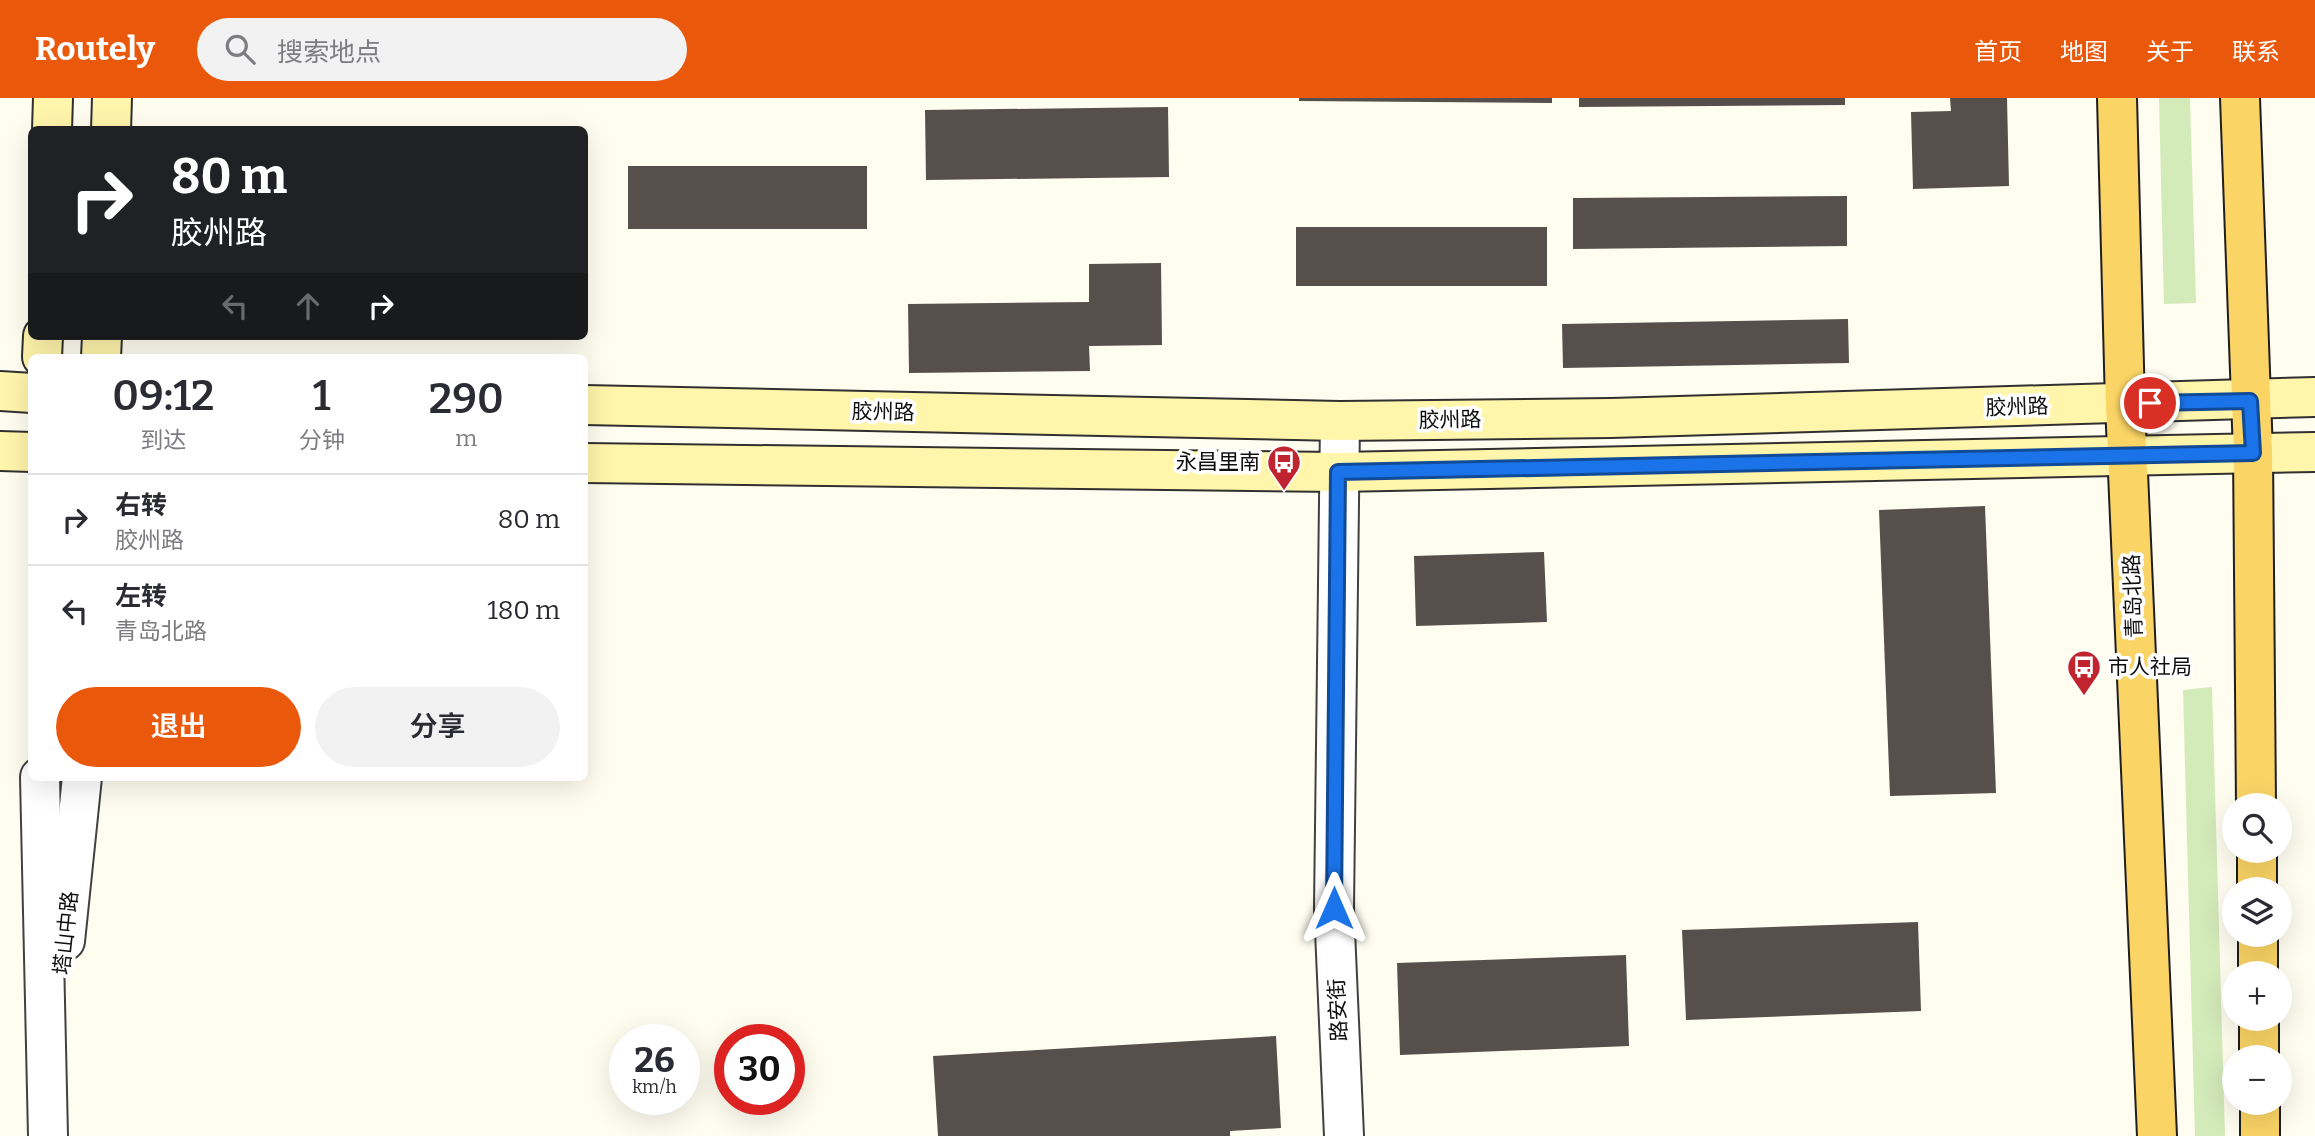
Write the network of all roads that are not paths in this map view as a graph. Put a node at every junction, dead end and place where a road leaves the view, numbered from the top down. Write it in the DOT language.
graph roads {
  1 [pos="53,98"];
  2 [pos="113,98"];
  3 [pos="2117,98"];
  4 [pos="2240,98"];
  5 [pos="52,126"];
  6 [pos="111,126"];
  7 [pos="0,391"];
  8 [pos="28,393"];
  9 [pos="2315,397"];
  10 [pos="2250,401"];
  11 [pos="2125,404"];
  12 [pos="588,405"];
  13 [pos="1340,421"];
  14 [pos="0,451"];
  15 [pos="28,452"];
  16 [pos="2315,452"];
  17 [pos="2253,453"];
  18 [pos="2127,457"];
  19 [pos="588,463"];
  20 [pos="1338,472"];
  21 [pos="40,781"];
  22 [pos="82,781"];
  23 [pos="2256,793"];
  24 [pos="49,1089"];
  25 [pos="2260,1115"];
  26 [pos="48,1136"];
  27 [pos="1344,1136"];
  28 [pos="2157,1136"];
  29 [pos="2260,1136"];
  1 -- 5 [label="main road"];
  2 -- 6 [label="main road"];
  3 -- 11 [label="main road, 青岛北路"];
  4 -- 10 [label="main road"];
  7 -- 8 [label="main road"];
  9 -- 10 [label="main road, 胶州路"];
  10 -- 11 [label="main road, 胶州路"];
  10 -- 17 [label="main road"];
  11 -- 13 [label="main road, 胶州路"];
  11 -- 18 [label="main road, 青岛北路"];
  12 -- 13 [label="main road, 胶州路"];
  13 -- 20 [label="street, 路安街"];
  14 -- 15 [label="main road"];
  16 -- 17 [label="main road"];
  17 -- 18 [label="main road"];
  17 -- 23 [label="main road"];
  18 -- 20 [label="main road"];
  18 -- 28 [label="main road, 青岛北路"];
  19 -- 20 [label="main road"];
  20 -- 27 [label="street, 路安街"];
  21 -- 24 [label="street, 塔山中路"];
  22 -- 24 [label="street, 塔山中路"];
  24 -- 26 [label="street, 塔山中路"];
  25 -- 29 [label="main road"];
}
